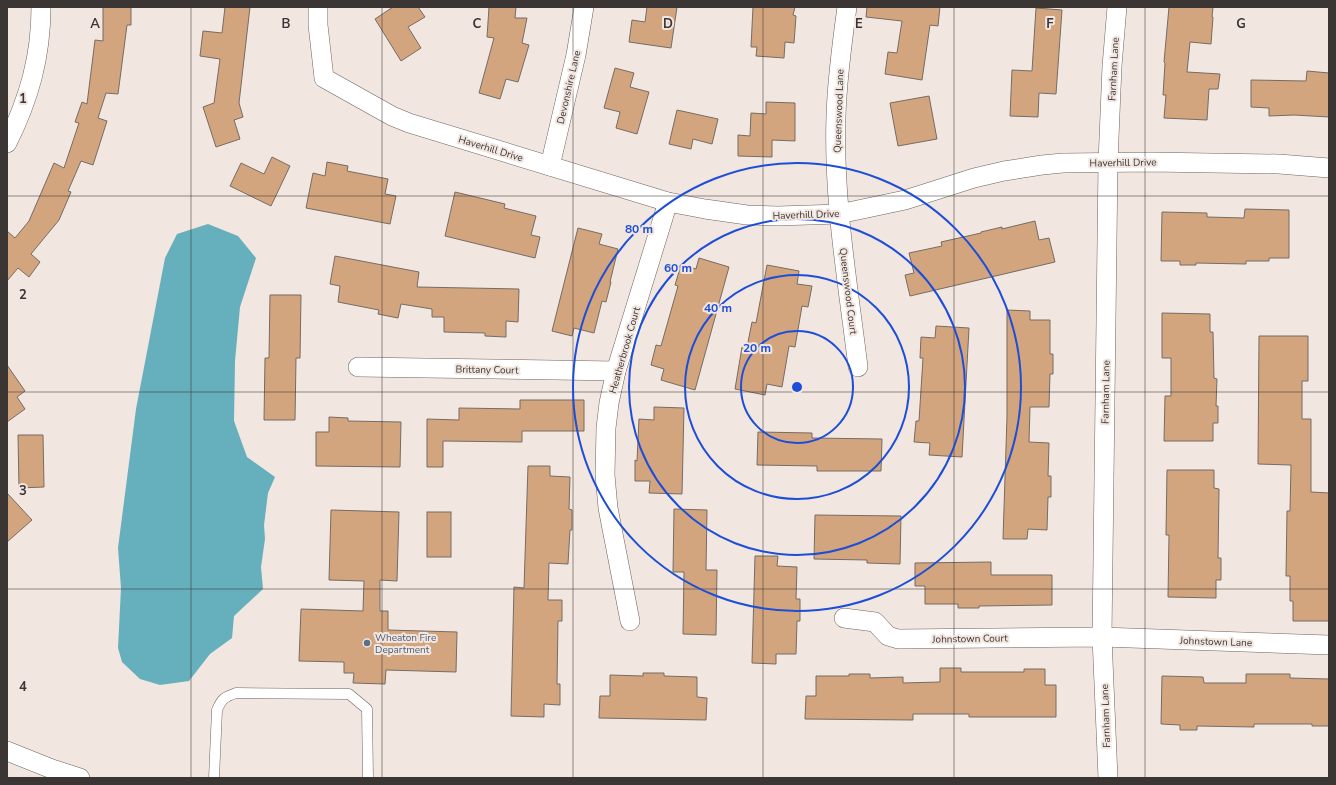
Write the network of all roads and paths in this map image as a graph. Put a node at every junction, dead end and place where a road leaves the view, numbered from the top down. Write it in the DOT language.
graph roads {
  1 [pos="41,7"];
  2 [pos="318,7"];
  3 [pos="584,7"];
  4 [pos="847,7"];
  5 [pos="1117,7"];
  6 [pos="7,143"];
  7 [pos="1108,162"];
  8 [pos="550,166"];
  9 [pos="1329,168"];
  10 [pos="668,202"];
  11 [pos="839,214"];
  12 [pos="358,367"];
  13 [pos="858,367"];
  14 [pos="616,371"];
  15 [pos="844,618"];
  16 [pos="630,621"];
  17 [pos="1102,637"];
  18 [pos="1329,645"];
  19 [pos="7,751"];
  20 [pos="38,778"];
  21 [pos="80,778"];
  22 [pos="214,778"];
  23 [pos="368,778"];
  24 [pos="1108,778"];
  1 -- 6 [label="street"];
  2 -- 8 [label="street, Haverhill Drive"];
  3 -- 8 [label="street, Devonshire Lane"];
  4 -- 11 [label="street, Queenswood Lane"];
  5 -- 7 [label="street, Farnham Lane"];
  7 -- 9 [label="street, Haverhill Drive"];
  7 -- 11 [label="street, Haverhill Drive"];
  7 -- 17 [label="street, Farnham Lane"];
  8 -- 10 [label="street, Haverhill Drive"];
  10 -- 11 [label="street, Haverhill Drive"];
  10 -- 14 [label="street, Heatherbrook Court"];
  11 -- 13 [label="street, Queenswood Court"];
  12 -- 14 [label="street, Brittany Court"];
  14 -- 16 [label="street, Heatherbrook Court"];
  15 -- 17 [label="street, Johnstown Court"];
  17 -- 18 [label="street, Johnstown Lane"];
  17 -- 24 [label="street, Farnham Lane"];
  19 -- 20 [label="street"];
  19 -- 21 [label="street"];
  22 -- 23 [label="lane"];
}
